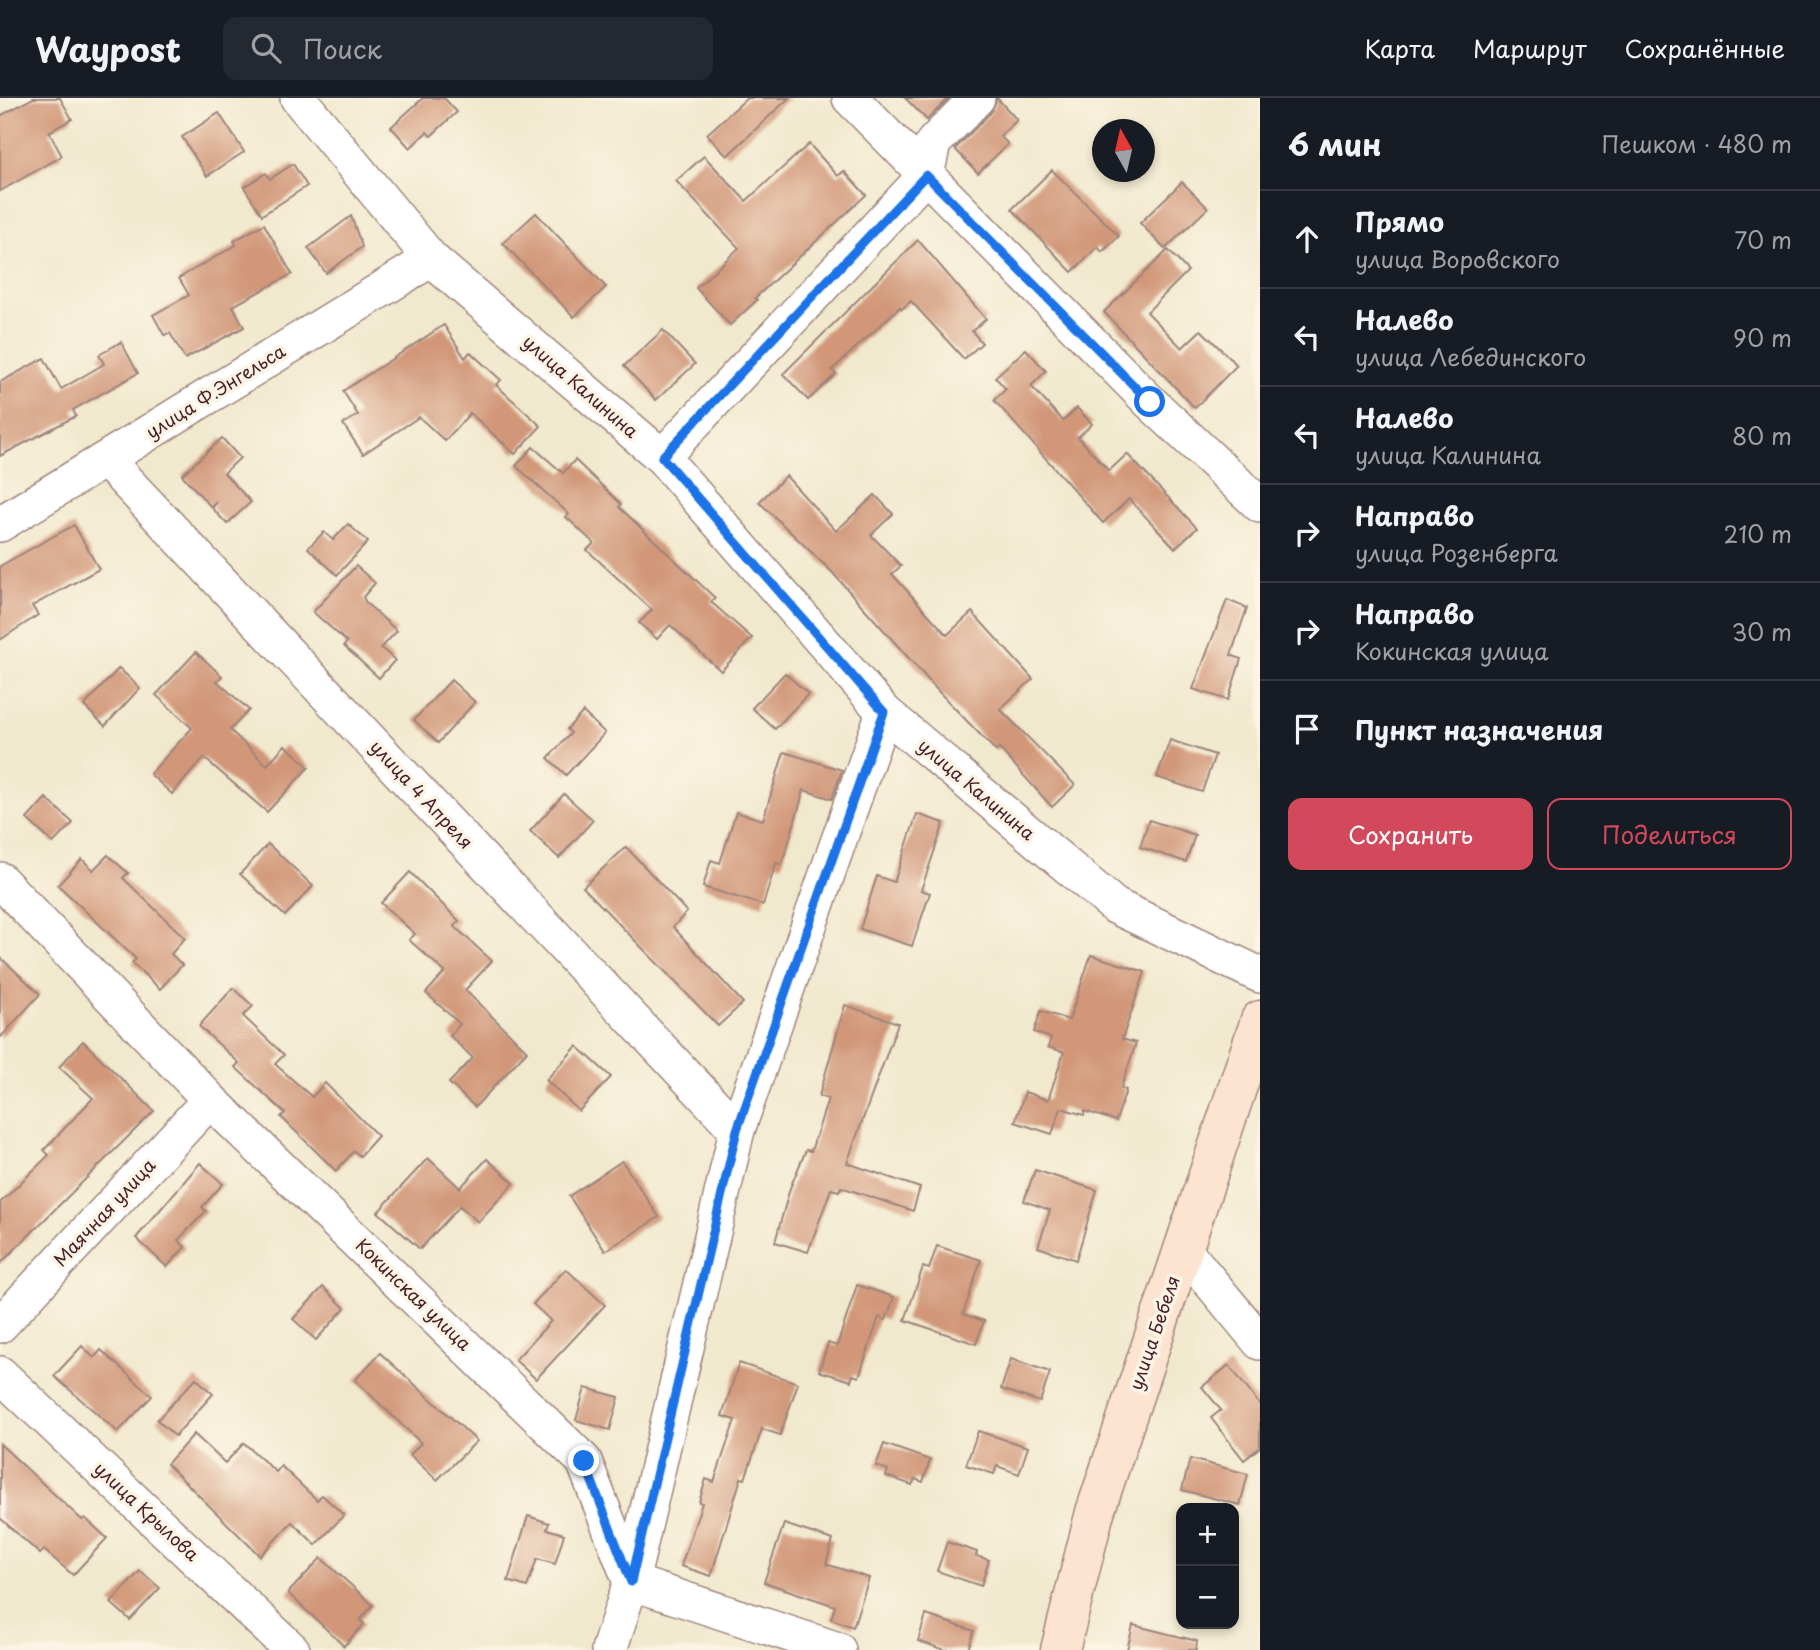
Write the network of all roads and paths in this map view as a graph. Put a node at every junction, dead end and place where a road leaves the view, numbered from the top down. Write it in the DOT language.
graph roads {
  1 [pos="298,98"];
  2 [pos="850,98"];
  3 [pos="977,98"];
  4 [pos="926,175"];
  5 [pos="431,259"];
  6 [pos="662,457"];
  7 [pos="106,460"];
  8 [pos="1260,505"];
  9 [pos="0,523"];
  10 [pos="884,712"];
  11 [pos="0,880"];
  12 [pos="1260,975"];
  13 [pos="1260,1020"];
  14 [pos="211,1100"];
  15 [pos="737,1130"];
  16 [pos="1183,1248"];
  17 [pos="0,1325"];
  18 [pos="1260,1342"];
  19 [pos="0,1374"];
  20 [pos="631,1582"];
  21 [pos="292,1650"];
  22 [pos="609,1650"];
  23 [pos="838,1650"];
  24 [pos="1060,1650"];
  1 -- 5 [label="street, улица Калинина"];
  2 -- 4 [label="street"];
  3 -- 4 [label="street"];
  4 -- 6 [label="street"];
  4 -- 8 [label="street"];
  5 -- 6 [label="street, улица Калинина"];
  5 -- 7 [label="street, улица Ф.Энгельса"];
  6 -- 10 [label="street, улица Калинина"];
  7 -- 9 [label="street, улица Ф.Энгельса"];
  7 -- 15 [label="street, улица 4 Апреля"];
  10 -- 12 [label="street, улица Калинина"];
  10 -- 15 [label="street"];
  11 -- 14 [label="street, Кокинская улица"];
  13 -- 16 [label="street, улица Бебеля"];
  14 -- 17 [label="street, Маячная улица"];
  14 -- 20 [label="street, Кокинская улица"];
  15 -- 20 [label="street"];
  16 -- 18 [label="street"];
  16 -- 24 [label="street, улица Бебеля"];
  19 -- 21 [label="street, улица Крылова"];
  20 -- 22 [label="street"];
  20 -- 23 [label="street"];
}
